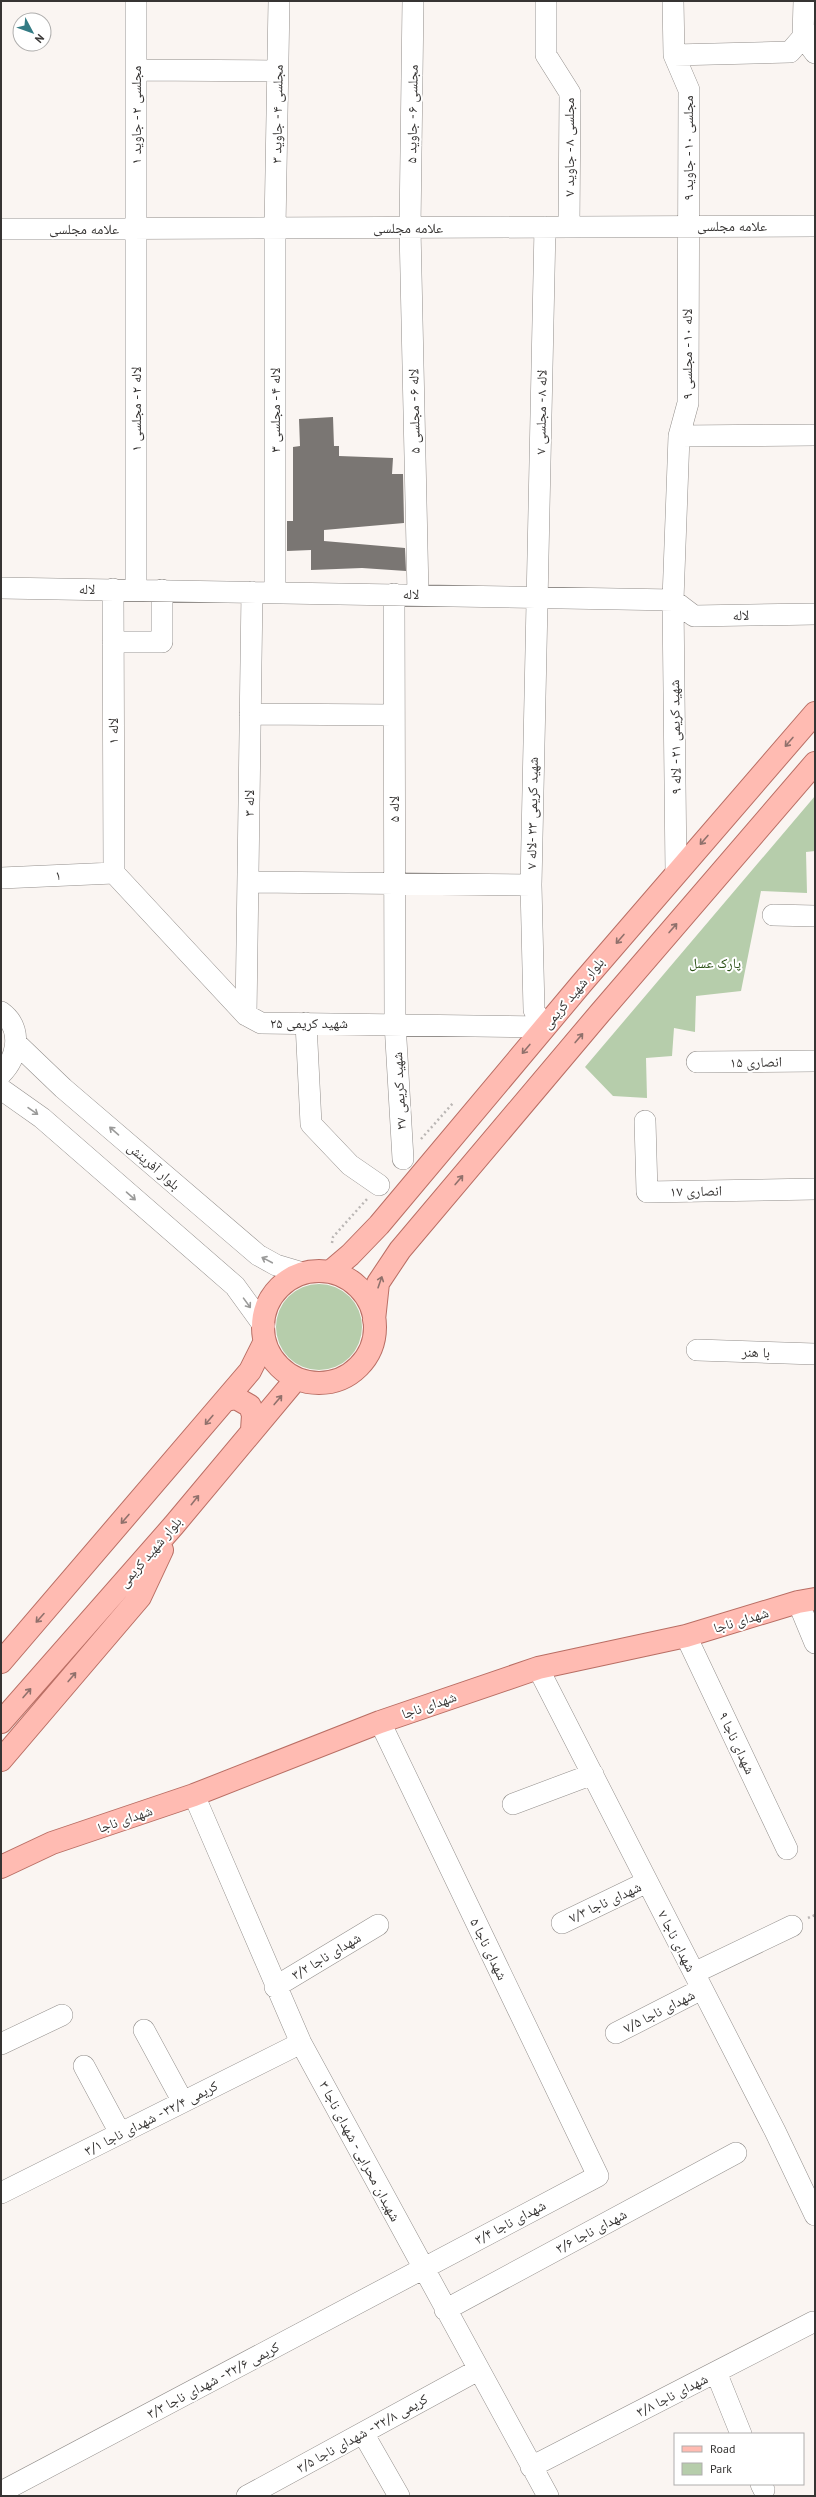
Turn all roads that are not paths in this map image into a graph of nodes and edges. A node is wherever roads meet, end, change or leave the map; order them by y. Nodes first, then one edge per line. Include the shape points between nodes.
1 (136, 1) edge
2 (279, 1) edge
3 (413, 1) edge
4 (546, 1) edge
5 (673, 1) edge
6 (804, 1) edge
7 (811, 42) edge
8 (674, 55) junction
9 (136, 70) junction
10 (278, 71) junction
11 (687, 226) junction
12 (815, 226) edge
13 (545, 227) junction
14 (569, 227) junction
15 (136, 228) junction
16 (275, 228) junction
17 (410, 228) junction
18 (1, 229) edge
19 (679, 436) junction
20 (815, 436) edge
21 (1, 588) edge
22 (113, 589) junction
23 (136, 590) junction
24 (162, 590) junction
25 (252, 592) junction
26 (275, 592) junction
27 (394, 594) junction
28 (418, 594) junction
29 (538, 597) junction
30 (673, 600) junction
31 (815, 614) edge
32 (113, 642) junction
33 (815, 712) edge
34 (250, 714) junction
35 (394, 716) junction
36 (815, 763) edge
37 (114, 873) junction
38 (676, 874) junction
39 (1, 878) edge
40 (248, 882) junction
41 (395, 884) junction
42 (531, 885) junction
43 (774, 915) dead end
44 (815, 916) edge
45 (2, 1012) edge
46 (246, 1015) junction
47 (306, 1023) junction
48 (395, 1023) junction
49 (544, 1028) junction
50 (16, 1043) junction
51 (815, 1061) edge
52 (697, 1062) dead end
53 (1, 1074) edge
54 (1, 1089) edge
55 (645, 1121) dead end
56 (403, 1159) road end
57 (379, 1185) road end
58 (815, 1189) edge
59 (379, 1225) junction
60 (400, 1250) junction
61 (330, 1272) junction
62 (303, 1273) junction
63 (374, 1320) junction
64 (264, 1335) junction
65 (697, 1350) dead end
66 (815, 1354) edge
67 (296, 1379) junction
68 (226, 1400) junction
69 (252, 1430) junction
70 (174, 1525) junction
71 (806, 1601) edge
72 (686, 1636) junction
73 (815, 1643) edge
74 (1, 1662) edge
75 (538, 1668) junction
76 (1, 1722) edge
77 (380, 1722) junction
78 (1, 1760) edge
79 (593, 1774) junction
80 (194, 1796) junction
81 (514, 1804) dead end
82 (52, 1843) junction
83 (787, 1849) dead end
84 (1, 1854) edge
85 (1, 1867) edge
86 (647, 1882) junction
87 (562, 1923) dead end
88 (378, 1925) dead end
89 (792, 1926) dead end
90 (698, 1981) junction
91 (275, 1987) junction
92 (62, 2015) dead end
93 (144, 2030) dead end
94 (616, 2033) dead end
95 (301, 2043) junction
96 (1, 2044) edge
97 (84, 2066) dead end
98 (183, 2102) junction
99 (120, 2134) junction
100 (736, 2153) dead end
101 (598, 2176) joint
102 (1, 2193) edge
103 (815, 2215) edge
104 (423, 2268) junction
105 (445, 2310) junction
106 (813, 2322) dead end
107 (478, 2370) junction
108 (716, 2372) junction
109 (363, 2433) junction
110 (741, 2433) edge
111 (530, 2467) junction
112 (2, 2492) edge
113 (251, 2495) edge
114 (399, 2496) edge
115 (548, 2496) edge

1 - 9 street, مجلسی ۲ - جاوید ۱
2 - 10 street, مجلسی ۴ - جاوید ۳
3 - 17 street, مجلسی ۶ - جاوید ۵
4 - 14 street, مجلسی ۸ - جاوید ۷ via 546,55 570,93
5 - 8 street, مجلسی ۱۰ - جاوید ۹
6 - 7 street
7 - 8 street via 790,52
8 - 11 street, مجلسی ۱۰ - جاوید ۹ via 689,90
9 - 10 street
9 - 15 street, مجلسی ۲ - جاوید ۱
10 - 16 street, مجلسی ۴ - جاوید ۳
11 - 12 street, علامه مجلسی
11 - 14 street, علامه مجلسی
11 - 19 street, لاله ۱۰ - مجلسی ۹ via 688,403
13 - 14 street, علامه مجلسی
13 - 17 street, علامه مجلسی
13 - 29 street, لاله ۸ - مجلسی ۷
15 - 16 street, علامه مجلسی
15 - 18 street, علامه مجلسی
15 - 23 street, لاله ۲ - مجلسی ۱
16 - 17 street, علامه مجلسی
16 - 26 street, لاله ۴ - مجلسی ۳
17 - 28 street, لاله ۶ - مجلسی ۵
19 - 20 street
19 - 30 street, لاله ۱۰ - مجلسی ۹
21 - 22 street, لاله
22 - 23 street, لاله
22 - 32 street, لاله ۱
23 - 24 street, لاله
24 - 25 street, لاله
24 - 32 street via 162,642
25 - 26 street, لاله
25 - 34 street, لاله ۳
26 - 27 street, لاله
27 - 28 street, لاله
27 - 35 street, لاله ۵
28 - 29 street, لاله
29 - 30 street, لاله
29 - 42 street, شهید کریمی ۲۳ -لاله ۷
30 - 31 street, لاله via 694,616
30 - 38 street, شهید کریمی ۲۱ - لاله ۹
32 - 37 street, لاله ۱
33 -> 38 main road, بلوار شهید کریمی
34 - 35 street
34 - 40 street, لاله ۳
35 - 41 street, لاله ۵
60 -> 36 main road
37 - 39 street, ۱
37 - 46 street, شهید کریمی ۲۵
38 -> 49 main road, بلوار شهید کریمی
40 - 41 street
40 - 46 street, لاله ۳
41 - 42 street
41 - 48 street, لاله ۵
42 - 49 street, شهید کریمی ۲۳ -لاله ۷ via 534,1010
43 - 44 street
45 - 50 street via 15,1032
46 - 47 street, شهید کریمی ۲۵ via 261,1023
47 - 48 street, شهید کریمی ۲۵
47 - 57 street via 311,1124 350,1165
48 - 49 street, شهید کریمی ۲۵
48 - 56 street, شهید کریمی ۲۷
49 -> 59 main road, بلوار شهید کریمی
50 - 53 street via 9,1066
62 -> 50 street, بلوار آفرینش via 276,1265 258,1255 64,1088
51 - 52 street, انصاری ۱۵
54 -> 64 street via 42,1118 235,1286
55 - 58 street, انصاری ۱۷ via 647,1192
59 - 60 main road via 368,1242 371,1248 378,1256 386,1258
59 - 61 main road, بلوار شهید کریمی
63 -> 60 main road via 378,1283
61 - 62 main road
61 - 63 main road via 346,1278 360,1289 370,1303
62 - 64 main road via 289,1279 273,1294 264,1315
63 - 67 main road via 374,1337 368,1353 358,1366 345,1376 329,1382 312,1383
64 - 67 main road via 272,1358 282,1370
64 - 68 main road via 250,1371
65 - 66 street, با هنر
69 -> 67 main road, بلوار شهید کریمی
68 - 69 main road via 236,1398 250,1406 253,1415
68 -> 74 main road
70 -> 69 main road, بلوار شهید کریمی
76 -> 70 main road, بلوار شهید کریمی
78 -> 70 main road via 140,1597
71 - 72 main road, شهدای ناجا
71 - 73 street
72 - 75 main road, شهدای ناجا
72 - 83 street, شهدای ناجا ۹
75 - 77 main road, شهدای ناجا
75 - 79 street, شهدای ناجا ۷
77 - 80 main road, شهدای ناجا
77 - 101 street, شهدای ناجا ۵
79 - 81 street
79 - 86 street, شهدای ناجا ۷
80 - 82 main road, شهدای ناجا
80 - 91 street, شهیدان محرابی - شهدای ناجا ۳
82 - 84 main road, شهدای ناجا via 18,1848
82 - 85 main road, شهدای ناجا
86 - 87 street, شهدای ناجا ۷/۳
86 - 90 street, شهدای ناجا ۷
88 - 91 street, شهدای ناجا ۳/۲
89 - 90 street, شهدای ناجا ۷/۵
90 - 94 street, شهدای ناجا ۷/۵
90 - 103 street, شهدای ناجا ۷
91 - 95 street, شهیدان محرابی - شهدای ناجا ۳
92 - 96 street
93 - 98 street
95 - 98 street, کریمی ۳۲/۴ - شهدای ناجا ۳/۱
95 - 104 street, شهیدان محرابی - شهدای ناجا ۳
97 - 99 street
98 - 99 street, کریمی ۳۲/۴ - شهدای ناجا ۳/۱
99 - 102 street, کریمی ۳۲/۴ - شهدای ناجا ۳/۱
100 - 105 street, شهدای ناجا ۳/۶
101 - 104 street, شهدای ناجا ۳/۴
104 - 105 street, شهیدان محرابی - شهدای ناجا ۳
104 - 112 street, کریمی ۳۲/۶ - شهدای ناجا ۳/۳
105 - 107 street, شهیدان محرابی - شهدای ناجا ۳
106 - 108 street, شهدای ناجا ۳/۸
107 - 109 street, کریمی ۳۲/۸ - شهدای ناجا ۳/۵
107 - 111 street, شهیدان محرابی - شهدای ناجا ۳
108 - 110 street
108 - 111 street, شهدای ناجا ۳/۸
109 - 113 street, کریمی ۳۲/۸ - شهدای ناجا ۳/۵
109 - 114 street
111 - 115 street, شهیدان محرابی - شهدای ناجا ۳

